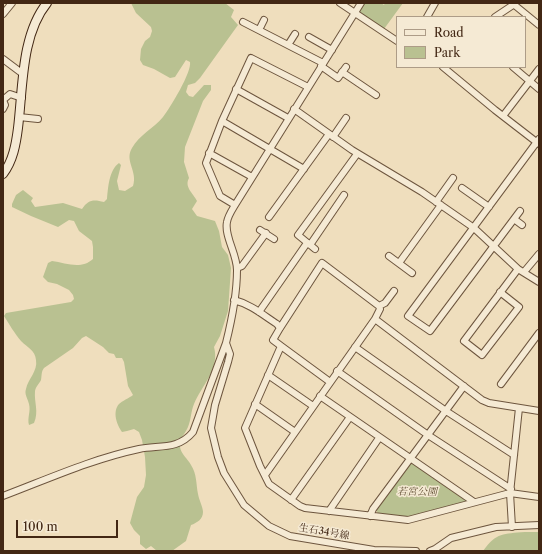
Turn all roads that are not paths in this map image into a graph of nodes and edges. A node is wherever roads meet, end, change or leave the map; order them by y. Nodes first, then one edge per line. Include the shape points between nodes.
1 (12, 3) edge
2 (47, 3) edge
3 (340, 3) edge
4 (361, 3) edge
5 (435, 3) edge
6 (513, 4) edge
7 (354, 13) junction
8 (3, 14) edge
9 (522, 15) edge
10 (428, 16) edge
11 (496, 16) edge
12 (526, 17) edge
13 (264, 20) dead end
14 (242, 22) dead end
15 (539, 25) edge
16 (259, 30) junction
17 (295, 34) dead end
18 (309, 37) dead end
19 (396, 40) edge
20 (288, 45) junction
21 (332, 50) junction
22 (3, 59) edge
23 (322, 65) junction
24 (448, 68) edge
25 (514, 68) edge
26 (539, 69) edge
27 (23, 74) junction
28 (530, 82) junction
29 (376, 86) dead end
30 (308, 87) junction
31 (236, 89) junction
32 (539, 89) edge
33 (22, 98) junction
34 (3, 100) edge
35 (3, 109) edge
36 (294, 109) junction
37 (503, 116) junction
38 (19, 117) junction
39 (288, 118) junction
40 (346, 118) dead end
41 (38, 119) dead end
42 (222, 121) junction
43 (331, 135) junction
44 (538, 142) edge
45 (270, 148) junction
46 (210, 153) junction
47 (357, 154) junction
48 (304, 169) junction
49 (3, 174) edge
50 (252, 177) junction
51 (453, 178) dead end
52 (462, 188) dead end
53 (344, 195) dead end
54 (439, 204) junction
55 (235, 205) junction
56 (489, 207) junction
57 (520, 211) dead end
58 (269, 217) dead end
59 (514, 219) junction
60 (522, 225) dead end
61 (474, 228) junction
62 (260, 230) dead end
63 (266, 234) junction
64 (274, 239) dead end
65 (311, 246) junction
66 (493, 247) junction
67 (539, 254) edge
68 (389, 256) dead end
69 (399, 263) junction
70 (237, 268) junction
71 (521, 271) junction
72 (412, 272) dead end
73 (539, 282) edge
74 (394, 291) dead end
75 (500, 292) junction
76 (234, 300) junction
77 (379, 306) junction
78 (259, 312) junction
79 (375, 319) junction
80 (280, 328) junction
81 (539, 333) edge
82 (226, 343) junction
83 (281, 346) junction
84 (355, 347) junction
85 (337, 371) junction
86 (268, 375) junction
87 (330, 382) junction
88 (501, 384) dead end
89 (464, 386) junction
90 (320, 396) junction
91 (255, 404) junction
92 (312, 406) junction
93 (519, 408) junction
94 (446, 411) junction
95 (539, 412) edge
96 (350, 417) junction
97 (295, 432) junction
98 (428, 435) junction
99 (380, 438) junction
100 (514, 455) junction
101 (410, 459) junction
102 (264, 476) junction
103 (510, 491) junction
104 (3, 496) edge
105 (539, 497) edge
106 (291, 500) junction
107 (474, 502) junction
108 (329, 511) junction
109 (370, 516) junction
110 (539, 525) edge
111 (512, 527) junction
112 (416, 551) edge
113 (430, 551) edge

1 - 8 street
2 - 27 main road via 34,28
3 - 7 street
4 - 7 street
5 - 10 street
6 - 9 street
6 - 11 street
7 - 19 street
7 - 21 street
12 - 15 street
13 - 16 street
14 - 16 street
16 - 20 street
17 - 20 street
18 - 21 street
20 - 23 street
21 - 23 street
22 - 27 street
23 - 29 street via 338,78 344,69 374,93
23 - 30 street
24 - 37 street
25 - 28 street
26 - 28 street
27 - 33 main road
28 - 32 street
28 - 37 street
30 - 31 street via 251,58
30 - 36 street
31 - 39 street
31 - 42 street
33 - 34 street via 10,94
33 - 38 main road
34 - 35 street
36 - 39 street
36 - 43 street
37 - 44 street
38 - 41 street
38 - 49 main road via 14,153
39 - 45 street
40 - 43 street
42 - 45 street
42 - 46 street
43 - 47 street
43 - 48 street
44 - 56 street
45 - 48 street
45 - 50 street
46 - 50 street
46 - 55 street via 206,162 220,196
47 - 54 street
47 - 65 street via 298,235
48 - 58 street
50 - 55 street
51 - 54 street
52 - 56 street
53 - 65 street
54 - 61 street
54 - 69 street
55 - 70 street via 226,229
56 - 61 street
57 - 59 street
59 - 60 street
59 - 66 street
61 - 66 street
61 - 66 street via 408,316 430,331
62 - 63 street
63 - 64 street
63 - 70 street via 242,266
65 - 78 street
66 - 71 street
67 - 71 street
68 - 69 street
69 - 72 street
70 - 76 street
71 - 73 street
71 - 75 street
74 - 77 street via 385,303
75 - 75 street via 464,341 482,355 519,307
76 - 78 street
76 - 82 street
77 - 79 street
77 - 80 street via 322,263
78 - 80 street
79 - 84 street
79 - 89 street
80 - 83 street via 273,340
81 - 88 street
82 - 104 street via 195,428 187,439 175,445 123,452
82 - 112 street, 生石34号線 via 230,354 211,428 224,473 244,505 269,526 290,536 374,550
83 - 86 street
83 - 87 street
84 - 85 street
84 - 94 street
85 - 87 street
85 - 98 street
86 - 91 street
86 - 92 street
87 - 90 street
89 - 93 street via 482,400
89 - 94 street
90 - 92 street
90 - 96 street
91 - 97 street
91 - 102 street via 245,428
92 - 97 street
93 - 95 street
93 - 100 street
94 - 98 street
94 - 100 street
96 - 99 street
96 - 106 street
97 - 102 street
98 - 101 street
98 - 103 street
99 - 101 street
99 - 108 street
100 - 103 street
101 - 107 street
101 - 109 street
102 - 106 street via 268,484
103 - 105 street
103 - 107 street
103 - 111 street
106 - 108 street via 305,508
107 - 109 street via 408,520
108 - 109 street
110 - 111 street
111 - 113 street via 496,527 451,538

